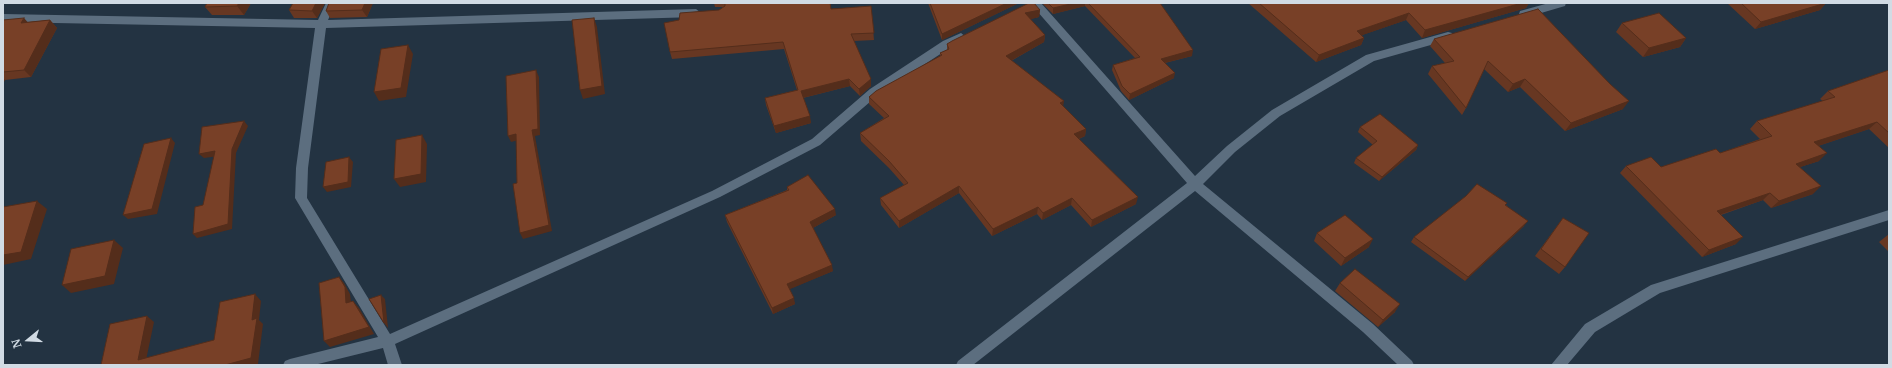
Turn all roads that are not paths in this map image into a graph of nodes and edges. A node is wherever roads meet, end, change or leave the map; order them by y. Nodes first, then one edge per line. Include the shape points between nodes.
1 (331, 3) edge
2 (1561, 3) edge
3 (1030, 4) edge
4 (706, 13) edge
5 (1515, 16) edge
6 (3, 18) edge
7 (321, 24) junction
8 (975, 30) edge
9 (1462, 32) edge
10 (1195, 184) junction
11 (1889, 215) edge
12 (387, 341) junction
13 (290, 365) edge
14 (395, 365) edge
15 (963, 365) edge
16 (1407, 365) edge
17 (1558, 365) edge

1 - 7 street
2 - 5 street
3 - 10 street
4 - 7 street
6 - 7 street
7 - 12 street via 302,168 301,198
8 - 12 street via 947,44 874,92 816,142 716,194
9 - 10 street via 1370,58 1276,112 1231,149
10 - 15 street
10 - 16 street via 1368,328
11 - 17 street via 1656,288 1590,328
12 - 13 street
12 - 14 street

